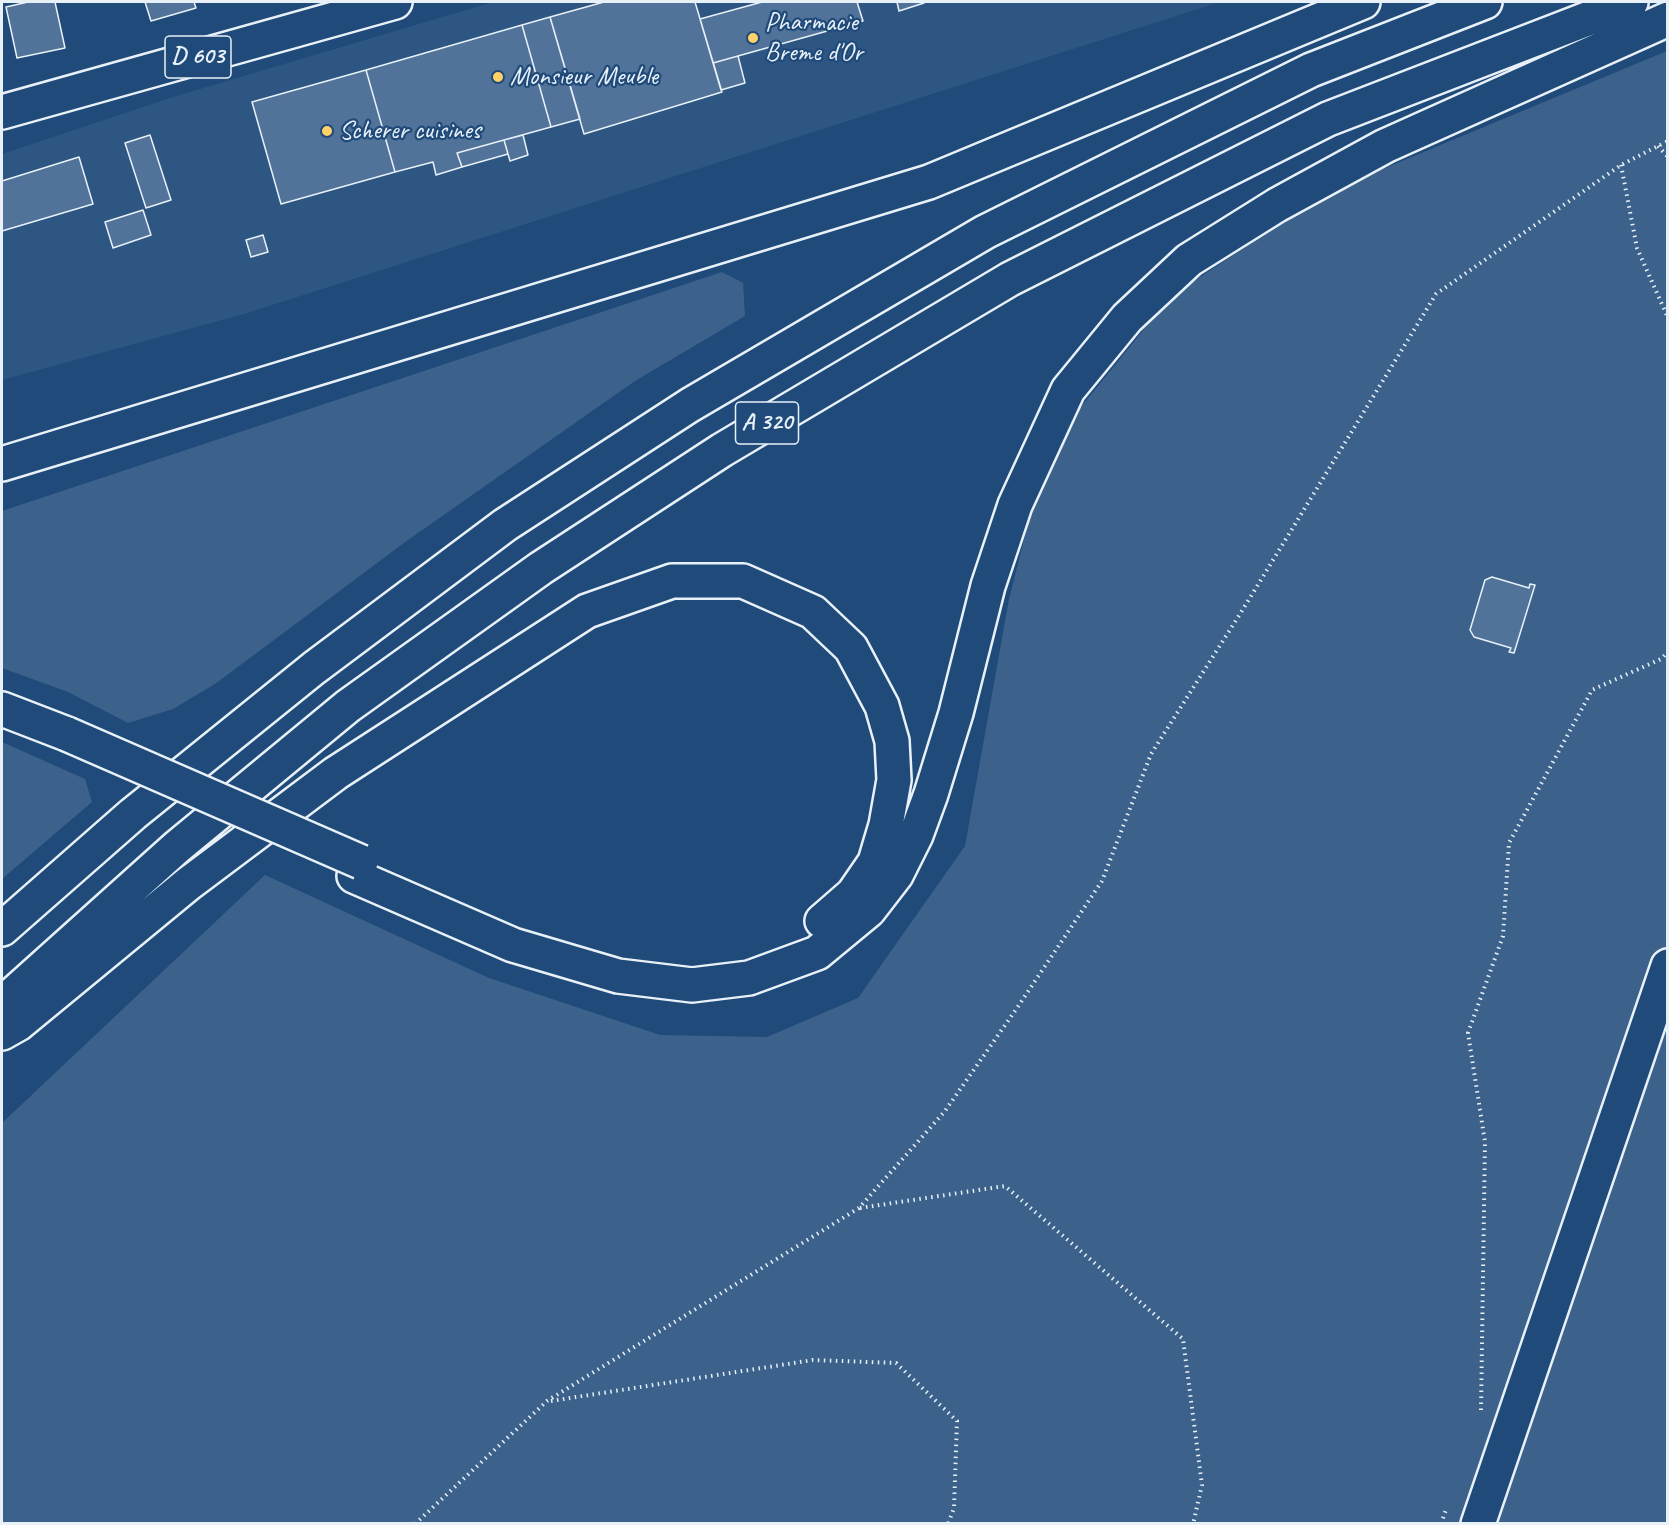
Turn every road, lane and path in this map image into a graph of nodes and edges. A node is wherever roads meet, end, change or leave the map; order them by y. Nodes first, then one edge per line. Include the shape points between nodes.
1 (395, 2) edge
2 (1363, 2) edge
3 (1485, 2) edge
4 (1631, 2) edge
5 (1668, 19) edge
6 (2, 112) edge
7 (1668, 141) edge
8 (1658, 146) junction
9 (1668, 157) edge
10 (1621, 165) junction
11 (1668, 318) edge
12 (2, 464) edge
13 (1668, 652) edge
14 (2, 709) edge
15 (2, 726) edge
16 (64, 742) junction
17 (358, 869) junction
18 (2, 929) edge
19 (1668, 966) edge
20 (2, 1004) edge
21 (2, 1033) edge
22 (859, 1208) junction
23 (547, 1401) junction
24 (1481, 1413) dead end
25 (1449, 1501) dead end
26 (415, 1524) edge
27 (948, 1524) edge
28 (1193, 1524) edge
29 (1441, 1524) edge
30 (1478, 1524) edge

1 - 6 main road, D 603
2 - 12 main road via 929,182
3 - 18 main road, A 320 via 1311,70 985,232 690,405 505,525 324,660 134,814
4 - 20 main road, A 320 via 1328,119 1010,279 722,450 541,568 348,706 177,847
5 - 17 main road via 1385,146 1277,205 1189,260 1127,318 1068,390 1015,505 988,586 931,794 911,845 896,875 869,910 817,953 749,978 692,985 618,976 513,945
7 - 8 path
8 - 9 path
8 - 10 path
10 - 11 path via 1637,248
10 - 22 path via 1436,294 1151,754 1102,881 945,1111
13 - 24 path via 1661,659 1592,690 1509,843 1503,936 1468,1033 1485,1142
14 - 16 main road
15 - 16 main road
16 - 17 main road
17 - 21 main road via 620,958 692,967 744,960 806,936 853,894 875,862 894,780 892,741 882,706 851,648 813,612 743,581 672,581 587,610 336,772
19 - 30 main road
22 - 23 path
22 - 28 path via 1005,1185 1183,1340 1202,1485
23 - 26 path
23 - 27 path via 813,1360 896,1363 957,1421 954,1508
25 - 29 path

